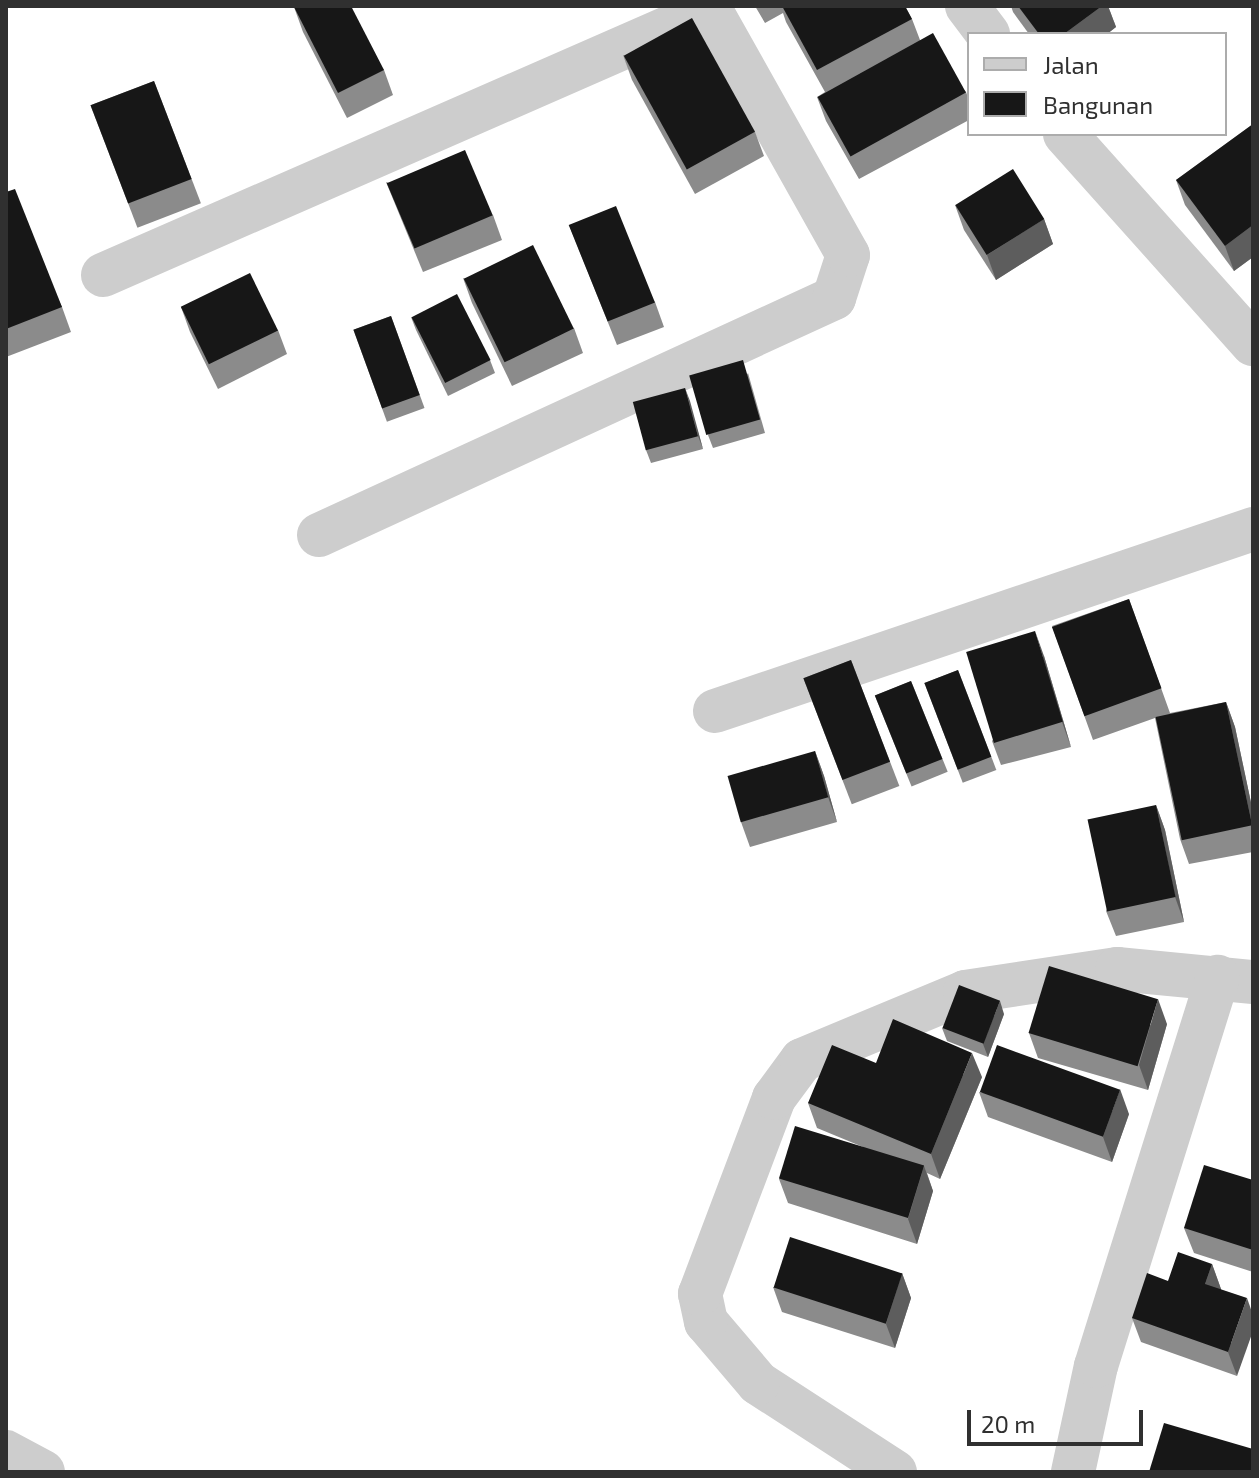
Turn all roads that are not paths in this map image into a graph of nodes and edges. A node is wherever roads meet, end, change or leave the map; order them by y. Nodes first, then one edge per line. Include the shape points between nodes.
1 (967, 6) edge
2 (708, 8) edge
3 (986, 32) edge
4 (1067, 136) edge
5 (103, 275) dead end
6 (1253, 344) edge
7 (1253, 529) edge
8 (319, 535) dead end
9 (715, 711) dead end
10 (1236, 979) edge
11 (6, 1452) edge
12 (43, 1472) edge
13 (895, 1472) edge
14 (1073, 1472) edge

1 - 3 street
2 - 5 street
2 - 8 street via 848,255 834,298
4 - 6 street
7 - 9 street
10 - 13 street via 1117,969 965,992 802,1060 774,1098 700,1294 706,1322 758,1383
10 - 14 street via 1096,1366
11 - 12 street

